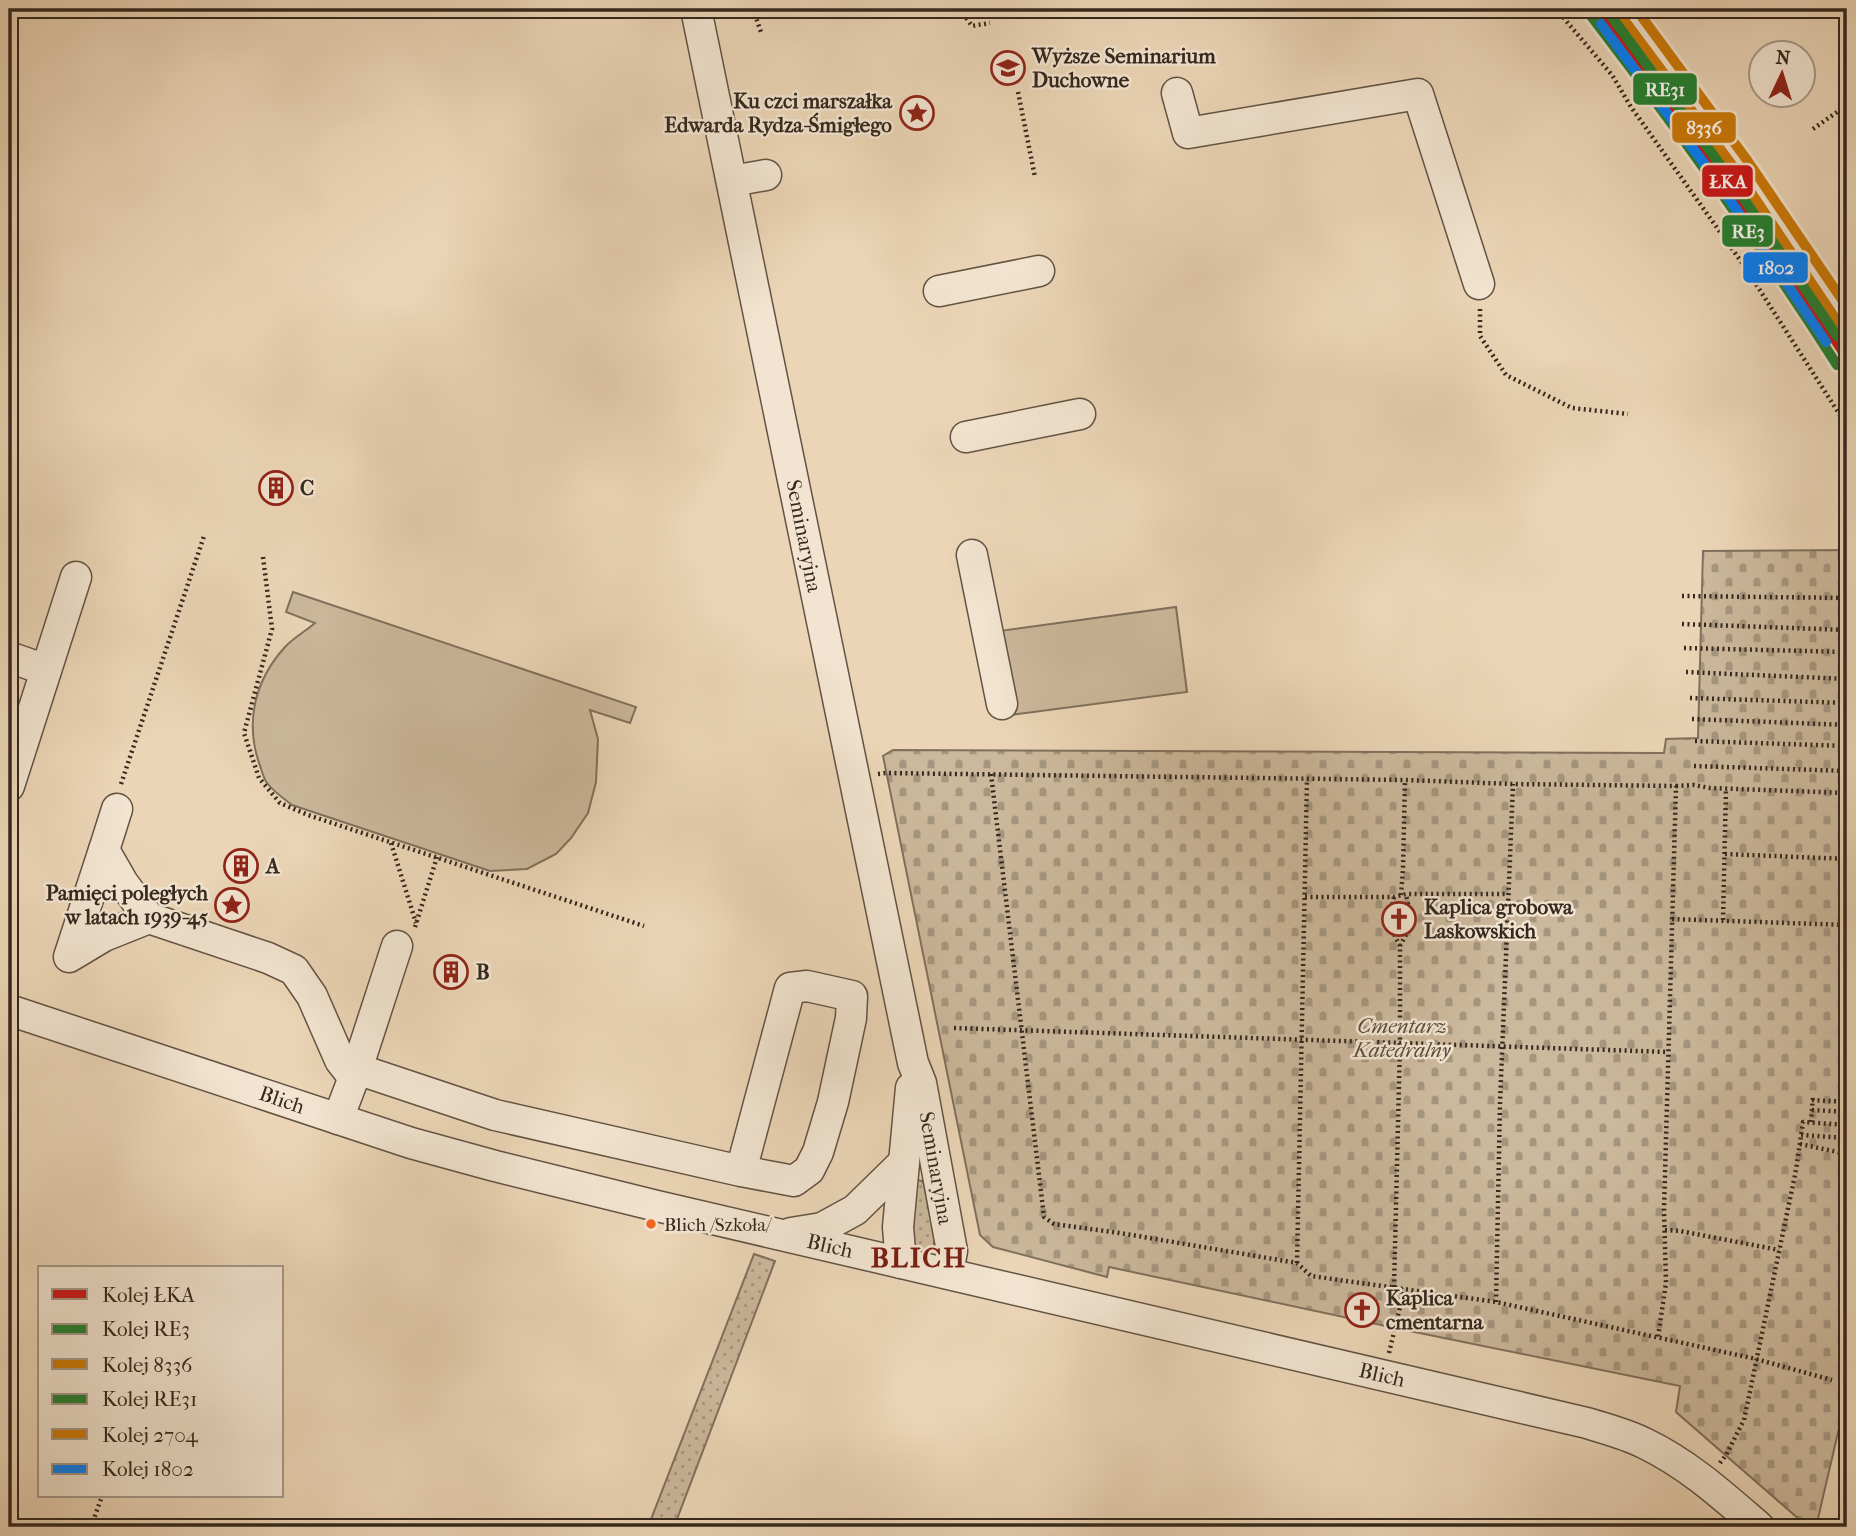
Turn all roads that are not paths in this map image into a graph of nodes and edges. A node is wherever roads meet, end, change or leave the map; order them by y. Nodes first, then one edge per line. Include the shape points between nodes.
1 (696, 9) edge
2 (1178, 93) dead end
3 (766, 175) dead end
4 (732, 181) junction
5 (1039, 271) dead end
6 (1479, 284) road end
7 (939, 291) dead end
8 (1080, 414) dead end
9 (966, 437) dead end
10 (972, 555) dead end
11 (76, 577) dead end
12 (9, 657) edge
13 (46, 670) junction
14 (1002, 704) dead end
15 (9, 786) edge
16 (117, 809) road end
17 (104, 850) junction
18 (149, 918) junction
19 (397, 946) road end
20 (9, 1010) edge
21 (914, 1063) junction
22 (356, 1074) junction
23 (338, 1119) junction
24 (903, 1163) junction
25 (741, 1171) junction
26 (780, 1234) junction
27 (901, 1263) junction
28 (948, 1273) junction
29 (1759, 1527) edge

1 - 4 street, Seminaryjna
2 - 6 street via 1188,133 1418,94
3 - 4 street
4 - 21 street, Seminaryjna
5 - 7 street
8 - 9 street
10 - 14 street
11 - 13 street
12 - 13 street
13 - 15 street
16 - 17 street
17 - 18 street
17 - 18 street via 68,957
18 - 22 street via 294,970 312,996 340,1060
19 - 22 street
20 - 23 street, Blich
21 - 24 street, Seminaryjna
21 - 28 street, Seminaryjna via 952,1251
22 - 23 street
22 - 25 street via 495,1115
23 - 26 street, Blich via 505,1169
24 - 26 street, Seminaryjna via 855,1210 822,1228
24 - 27 street, Seminaryjna via 898,1227
25 - 25 street via 790,988 807,986 852,996 833,1102 809,1170 794,1181
26 - 27 street, Blich
27 - 28 street, Blich
28 - 29 street, Blich via 1587,1423 1642,1442 1681,1464

